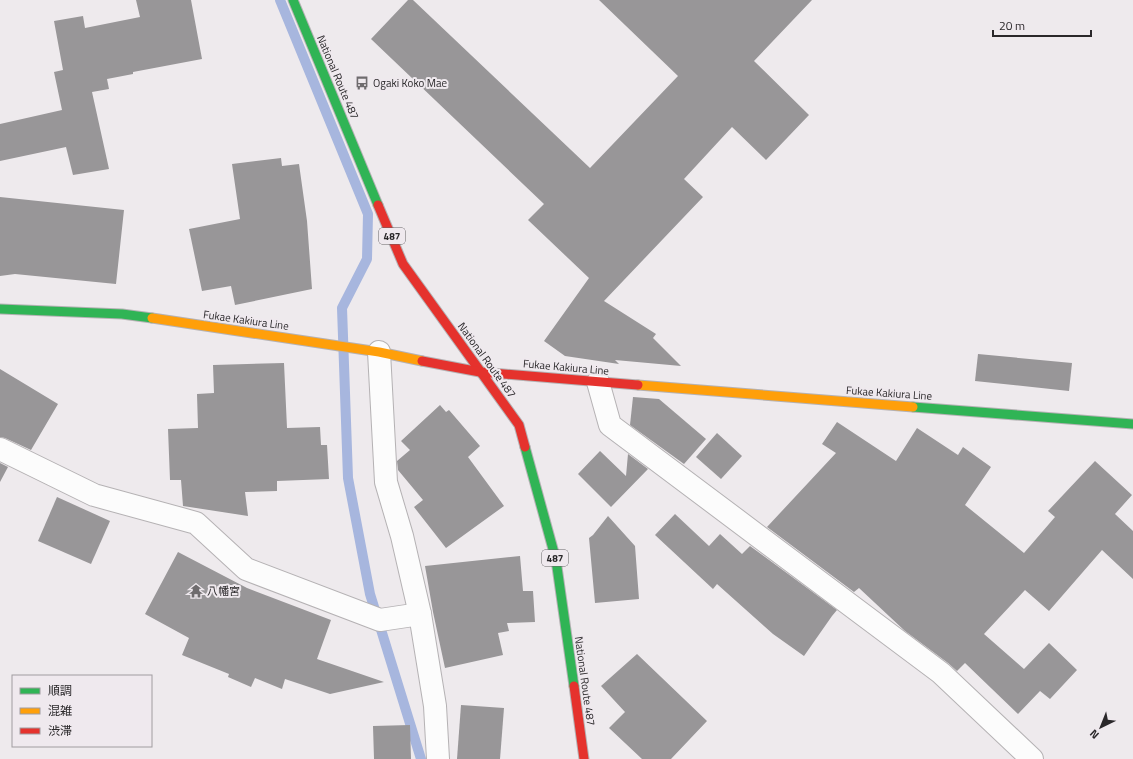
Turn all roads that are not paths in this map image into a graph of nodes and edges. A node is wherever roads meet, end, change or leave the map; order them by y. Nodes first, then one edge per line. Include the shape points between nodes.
1 (293, 0) edge
2 (0, 309) edge
3 (371, 350) junction
4 (480, 372) junction
5 (598, 382) junction
6 (1133, 424) edge
7 (0, 449) edge
8 (420, 614) junction
9 (438, 759) edge
10 (584, 759) edge
11 (1032, 759) edge

1 - 4 main road, National Route 487 / 487 via 403,264
2 - 3 main road, Fukae Kakiura Line via 122,314
3 - 4 main road, Fukae Kakiura Line
3 - 8 street via 386,482 402,536
4 - 5 main road, Fukae Kakiura Line
4 - 10 main road, National Route 487 / 487 via 519,425 556,560
5 - 6 main road, Fukae Kakiura Line
5 - 11 street via 610,425 941,673
7 - 8 street via 94,495 196,523 246,570 380,620
8 - 9 street via 435,706

